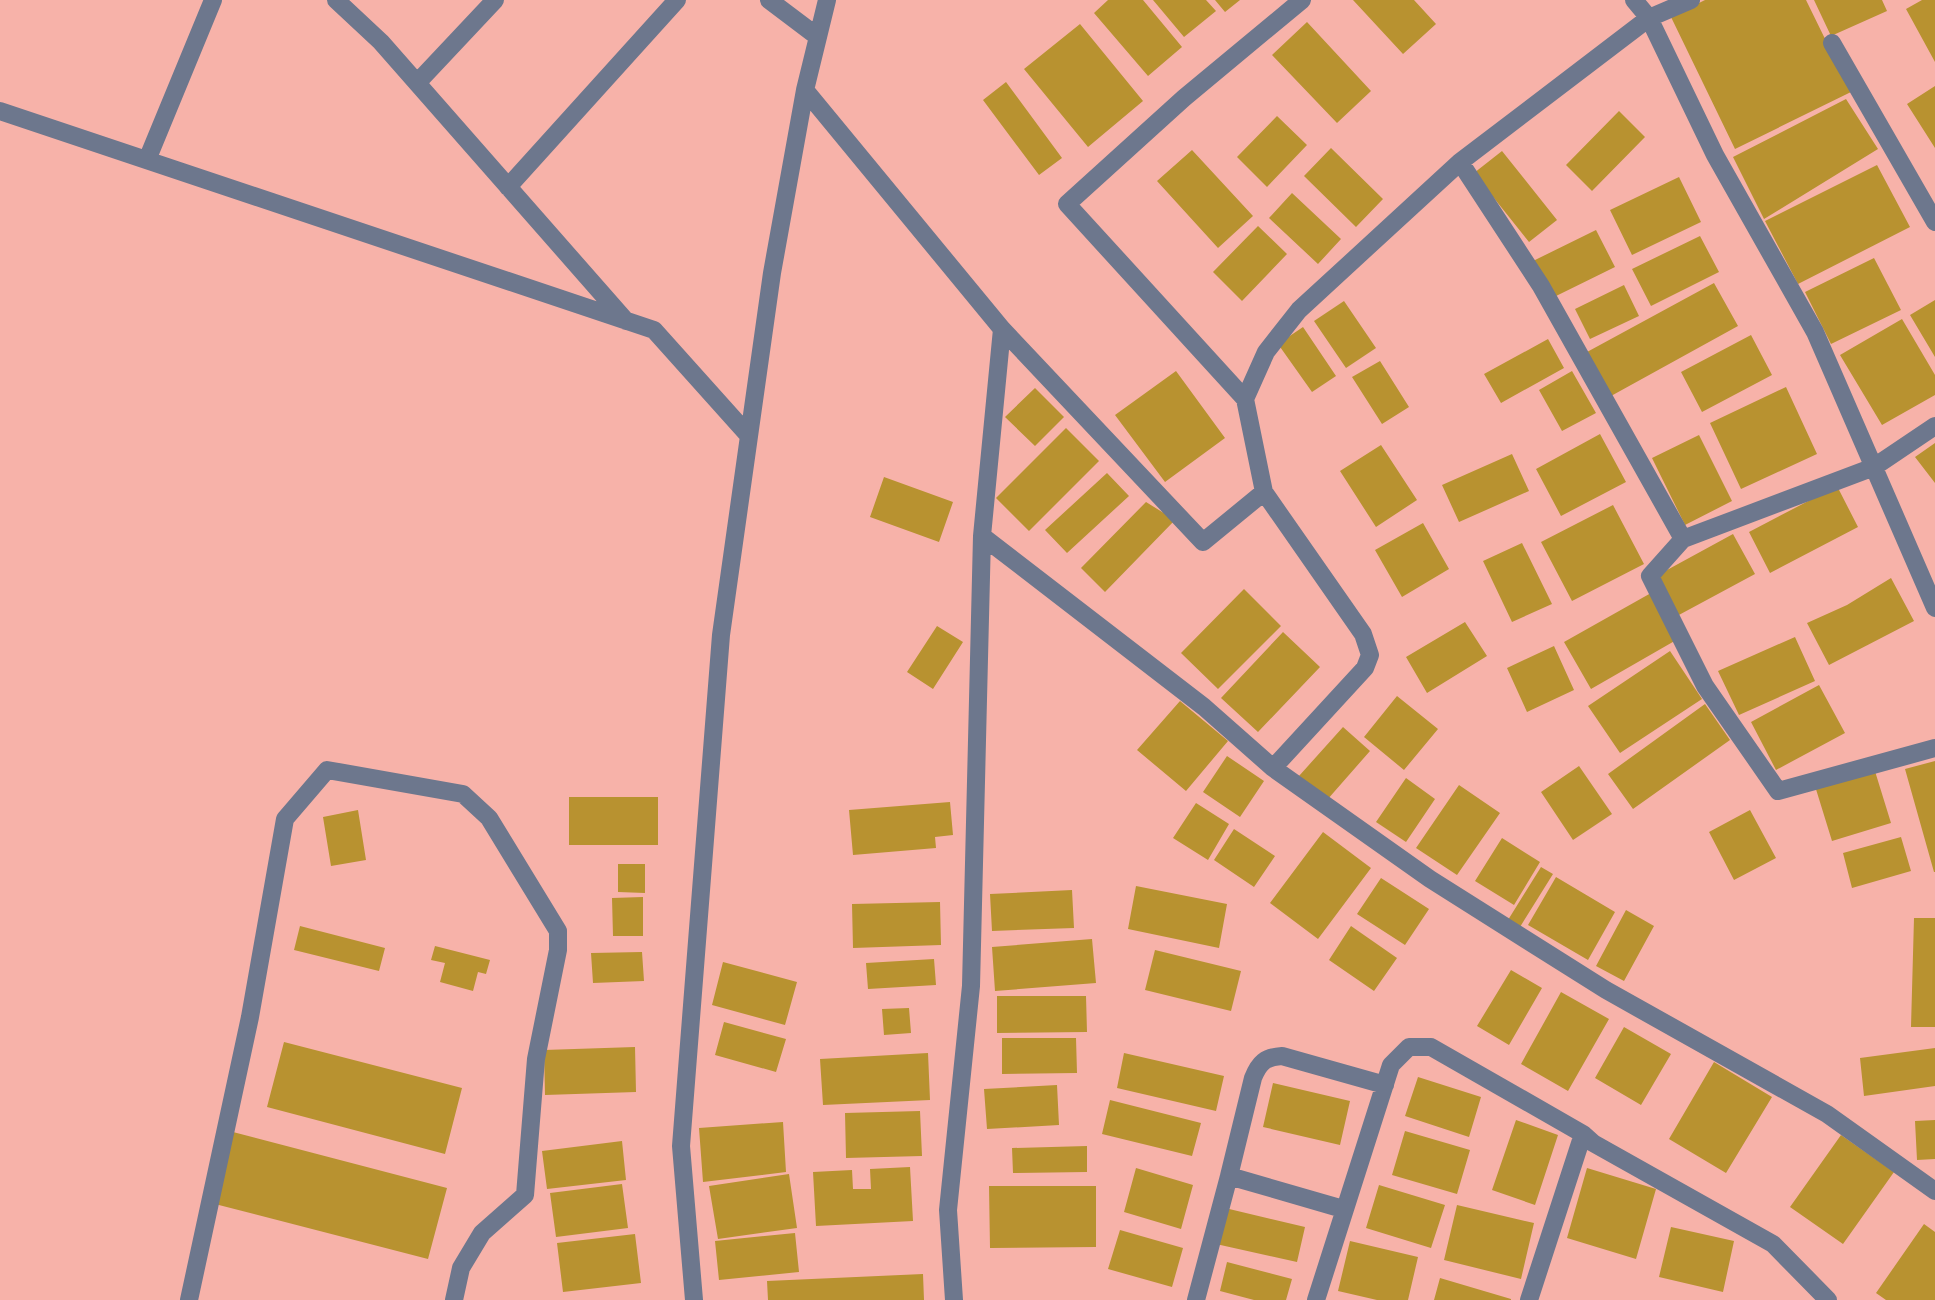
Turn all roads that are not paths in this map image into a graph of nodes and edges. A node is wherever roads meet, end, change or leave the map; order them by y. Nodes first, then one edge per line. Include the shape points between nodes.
1 (213, 0) edge
2 (336, 0) edge
3 (495, 0) edge
4 (677, 0) edge
5 (769, 0) edge
6 (827, 0) edge
7 (1302, 0) edge
8 (1634, 0) edge
9 (1691, 0) edge
10 (1649, 18) junction
11 (818, 37) junction
12 (1832, 43) dead end
13 (417, 83) junction
14 (805, 90) junction
15 (0, 111) edge
16 (147, 160) junction
17 (1460, 162) junction
18 (508, 187) junction
19 (1935, 222) edge
20 (626, 321) junction
21 (1002, 329) junction
22 (1245, 400) junction
23 (1935, 426) edge
24 (749, 436) junction
25 (1874, 467) junction
26 (1264, 492) junction
27 (982, 536) junction
28 (1683, 539) junction
29 (1935, 608) edge
30 (1935, 748) edge
31 (1273, 768) junction
32 (1385, 1085) junction
33 (1583, 1134) junction
34 (1229, 1176) junction
35 (1935, 1191) edge
36 (1343, 1209) junction
37 (189, 1300) edge
38 (454, 1300) edge
39 (694, 1300) edge
40 (954, 1300) edge
41 (1196, 1300) edge
42 (1316, 1300) edge
43 (1530, 1300) edge
44 (1828, 1300) edge

1 - 16 street
2 - 13 street
3 - 13 street
4 - 18 street
5 - 11 street
6 - 11 street
7 - 22 street via 1067,204
8 - 10 street
9 - 10 street
10 - 17 street
10 - 25 street via 1715,155 1815,332
11 - 14 street
12 - 19 street
13 - 18 street
14 - 21 street
14 - 24 street
15 - 16 street
16 - 20 street
17 - 22 street via 1299,310 1266,352
17 - 28 street via 1541,286
18 - 20 street
20 - 24 street via 654,330
21 - 26 street via 1203,542
21 - 27 street
22 - 26 street
23 - 25 street
24 - 39 street via 721,635 681,1146
25 - 28 street
25 - 29 street
26 - 31 street via 1363,634 1370,655 1366,668
27 - 31 street via 1204,706
27 - 40 street via 971,986 948,1210
28 - 30 street via 1650,576 1705,686 1779,791
31 - 35 street via 1430,879 1606,990 1827,1114
32 - 33 street via 1391,1065 1409,1047 1431,1047
32 - 34 street via 1282,1056 1269,1057 1258,1065 1253,1078
32 - 36 street
33 - 43 street
33 - 44 street via 1773,1244
34 - 36 street
34 - 41 street
36 - 42 street
37 - 38 street via 250,1017 285,819 327,770 463,794 489,818 558,931 554,977 536,1059 525,1195 482,1233 461,1268

